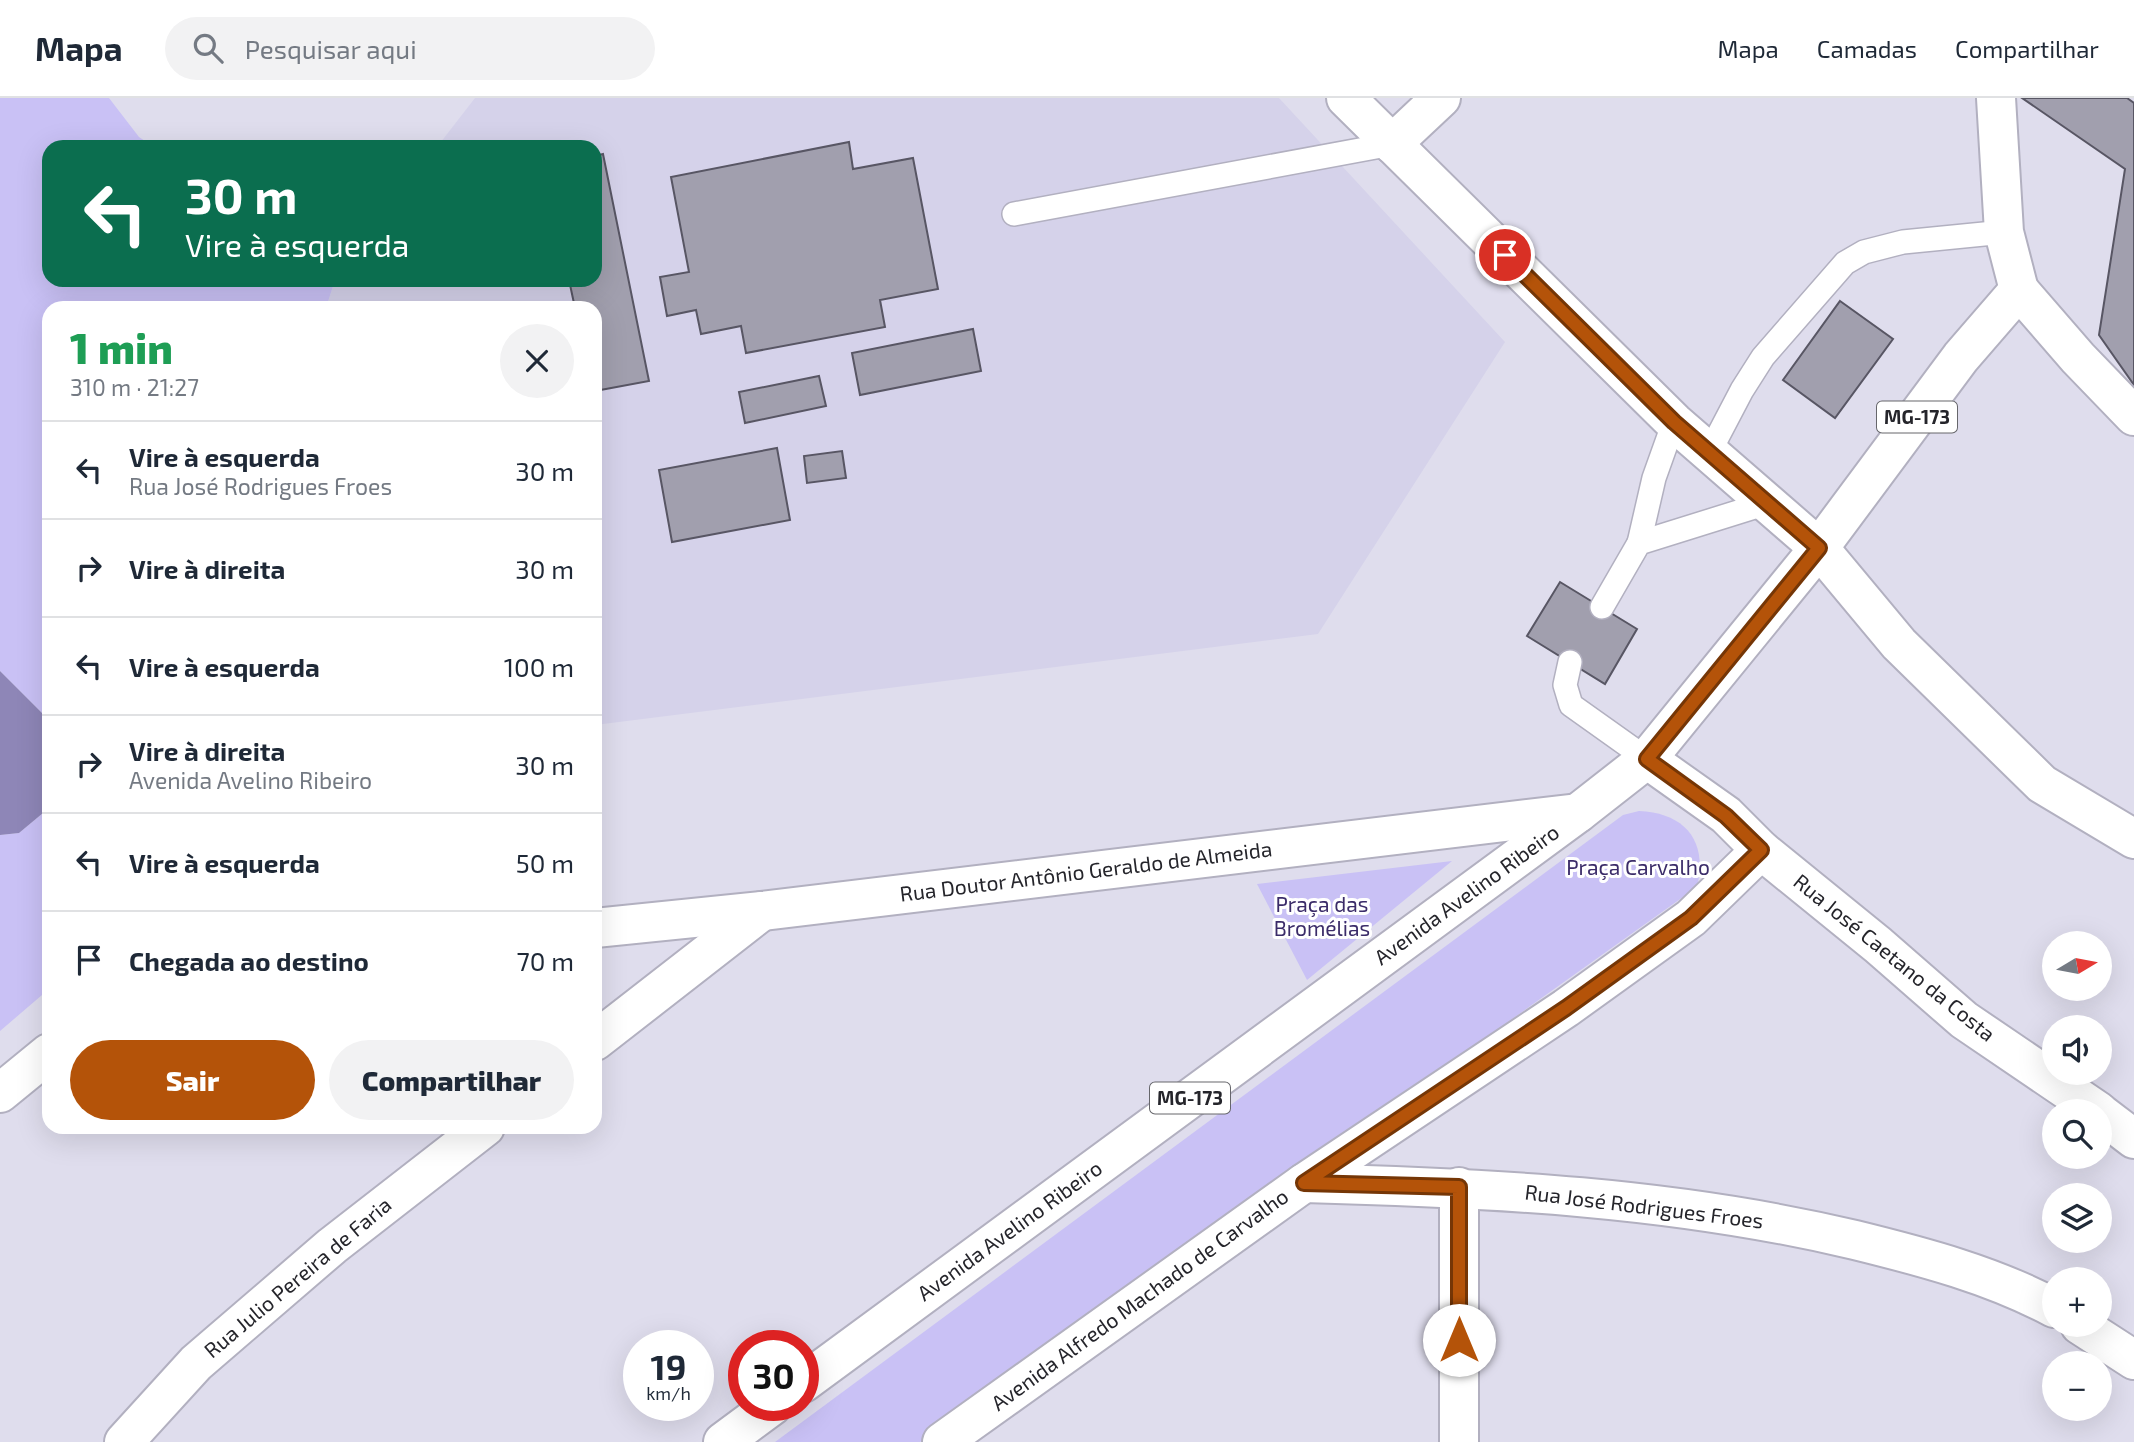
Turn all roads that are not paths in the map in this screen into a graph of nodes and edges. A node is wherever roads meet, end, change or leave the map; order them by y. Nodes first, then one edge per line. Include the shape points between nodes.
1 (1346, 98) edge
2 (1441, 98) edge
3 (1996, 98) edge
4 (1392, 144) junction
5 (1014, 214) dead end
6 (2004, 232) junction
7 (2019, 290) junction
8 (2134, 416) edge
9 (1674, 422) junction
10 (1709, 453) junction
11 (1767, 503) junction
12 (1639, 543) junction
13 (1819, 548) junction
14 (1602, 607) dead end
15 (1570, 663) dead end
16 (1647, 759) junction
17 (1578, 813) junction
18 (2134, 839) edge
19 (1761, 850) junction
20 (762, 911) junction
21 (602, 927) edge
22 (602, 1036) edge
23 (42, 1059) edge
24 (0, 1093) edge
25 (2080, 1099) edge
26 (2112, 1122) edge
27 (476, 1134) edge
28 (2134, 1139) edge
29 (1304, 1183) junction
30 (1459, 1187) junction
31 (2042, 1303) edge
32 (2099, 1337) edge
33 (2134, 1360) edge
34 (819, 1371) edge
35 (751, 1421) edge
36 (124, 1442) edge
37 (723, 1442) edge
38 (942, 1442) edge
39 (1459, 1442) edge

1 - 4 main road
2 - 4 main road
3 - 6 main road
4 - 5 lane
4 - 9 main road
6 - 7 main road
6 - 10 lane via 1903,242 1864,252 1845,263 1763,357
7 - 8 main road
7 - 13 main road, Avenida Avelino Ribeiro / MG-173 via 1961,357
9 - 10 main road
9 - 12 lane via 1654,478
10 - 11 main road
11 - 12 lane
11 - 13 main road
12 - 14 lane
13 - 16 main road, Avenida Avelino Ribeiro / MG-173
13 - 18 main road via 1899,644 2042,784
15 - 16 lane via 1565,685 1571,705
16 - 17 main road, Avenida Avelino Ribeiro / MG-173
16 - 19 main road via 1726,816
17 - 20 main road, Rua Doutor Antônio Geraldo de Almeida
17 - 34 main road, Avenida Avelino Ribeiro / MG-173
19 - 25 main road, Rua José Caetano da Costa via 1964,1020
19 - 29 main road, Avenida Alfredo Machado de Carvalho via 1691,918 1566,1008
20 - 21 main road, Rua Doutor Antônio Geraldo de Almeida
20 - 22 main road
23 - 24 main road
26 - 28 main road, Rua José Caetano da Costa
27 - 36 main road, Rua Julio Pereira de Faria via 332,1246 207,1354
29 - 30 main road, Rua José Rodrigues Froes
29 - 38 main road, Avenida Alfredo Machado de Carvalho
30 - 31 main road, Rua José Rodrigues Froes via 1633,1201 1781,1223 1946,1262
30 - 39 main road
32 - 33 main road
35 - 37 main road

